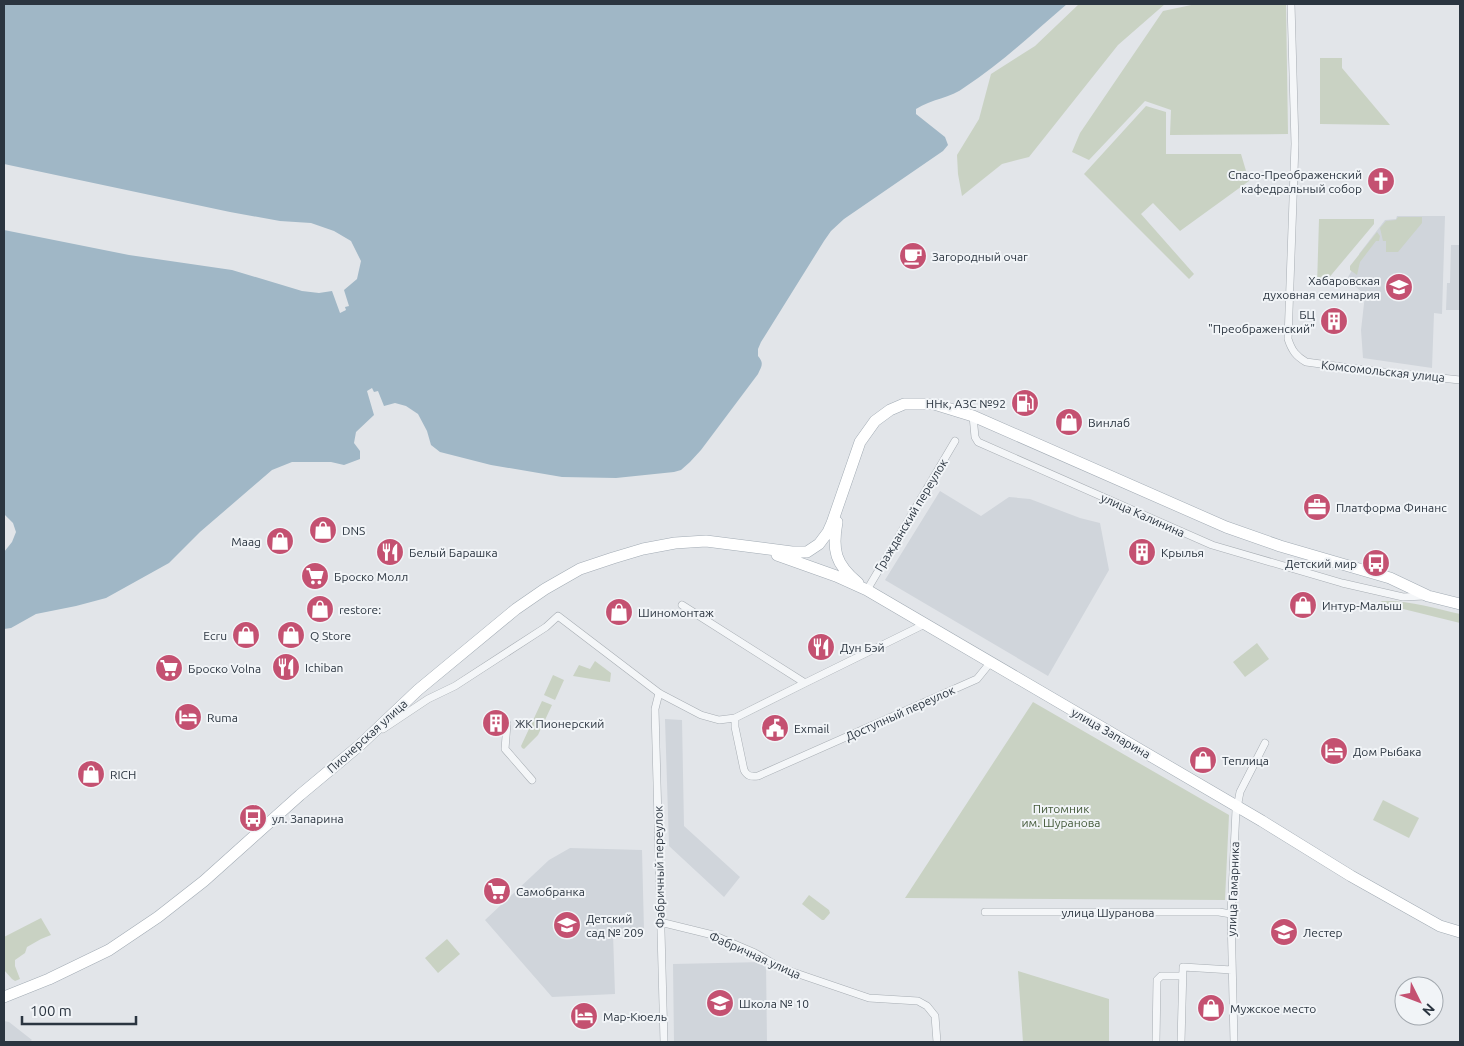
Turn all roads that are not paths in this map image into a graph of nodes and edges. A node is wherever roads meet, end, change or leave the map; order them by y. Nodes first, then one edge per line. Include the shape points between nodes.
1 (1291, 4) edge
2 (1460, 380) edge
3 (973, 416) junction
4 (954, 441) dead end
5 (843, 491) junction
6 (756, 548) junction
7 (867, 590) junction
8 (1428, 596) junction
9 (682, 604) dead end
10 (1460, 604) edge
11 (925, 624) junction
12 (990, 663) junction
13 (805, 683) junction
14 (659, 693) junction
15 (735, 718) junction
16 (507, 724) dead end
17 (1265, 743) dead end
18 (360, 745) junction
19 (532, 780) dead end
20 (1237, 808) junction
21 (985, 912) dead end
22 (1231, 914) junction
23 (660, 922) junction
24 (1460, 932) edge
25 (1232, 970) junction
26 (1182, 976) junction
27 (4, 997) edge
28 (664, 1042) edge
29 (936, 1042) edge
30 (1156, 1042) edge
31 (1181, 1042) edge
32 (1234, 1042) edge

1 - 2 street, Комсомольская улица via 1295,144 1288,340 1293,352 1306,362
3 - 5 main road, улица Калинина via 934,404 904,404 890,410 875,422 860,442
3 - 8 main road, улица Калинина via 1226,527 1390,578
3 - 8 street, улица Калинина via 978,442 1212,545 1342,584 1403,597
4 - 7 street, Гражданский переулок
5 - 6 main road via 828,532 807,552
5 - 7 main road via 835,532 835,551 842,567
6 - 7 main road, улица Запарина
6 - 18 main road, Пионерская улица via 706,541 676,543 643,549 580,570 516,609 418,690
7 - 11 main road, улица Запарина
8 - 10 main road, улица Калинина
9 - 13 street
11 - 12 main road, улица Запарина
11 - 13 street
12 - 15 street, Доступный переулок via 977,679 758,776 746,775 744,770
12 - 20 main road, улица Запарина
13 - 15 street
14 - 15 street via 702,715 718,720
14 - 18 street via 558,616
14 - 23 street, Фабричный переулок via 655,709
16 - 19 street via 505,749
17 - 20 street, улица Гамарника via 1240,792
18 - 27 main road, Пионерская улица via 158,917 109,950
20 - 22 street, улица Гамарника
20 - 24 main road, улица Запарина via 1432,922
21 - 22 street, улица Шуранова
22 - 25 street, улица Гамарника
23 - 28 street, Фабричный переулок
23 - 29 street, Фабричная улица via 713,935 754,952 781,968 868,998 918,1001 928,1006 935,1016
25 - 26 street via 1183,967
25 - 32 street, улица Гамарника
26 - 30 street via 1161,976 1157,980
26 - 31 street

